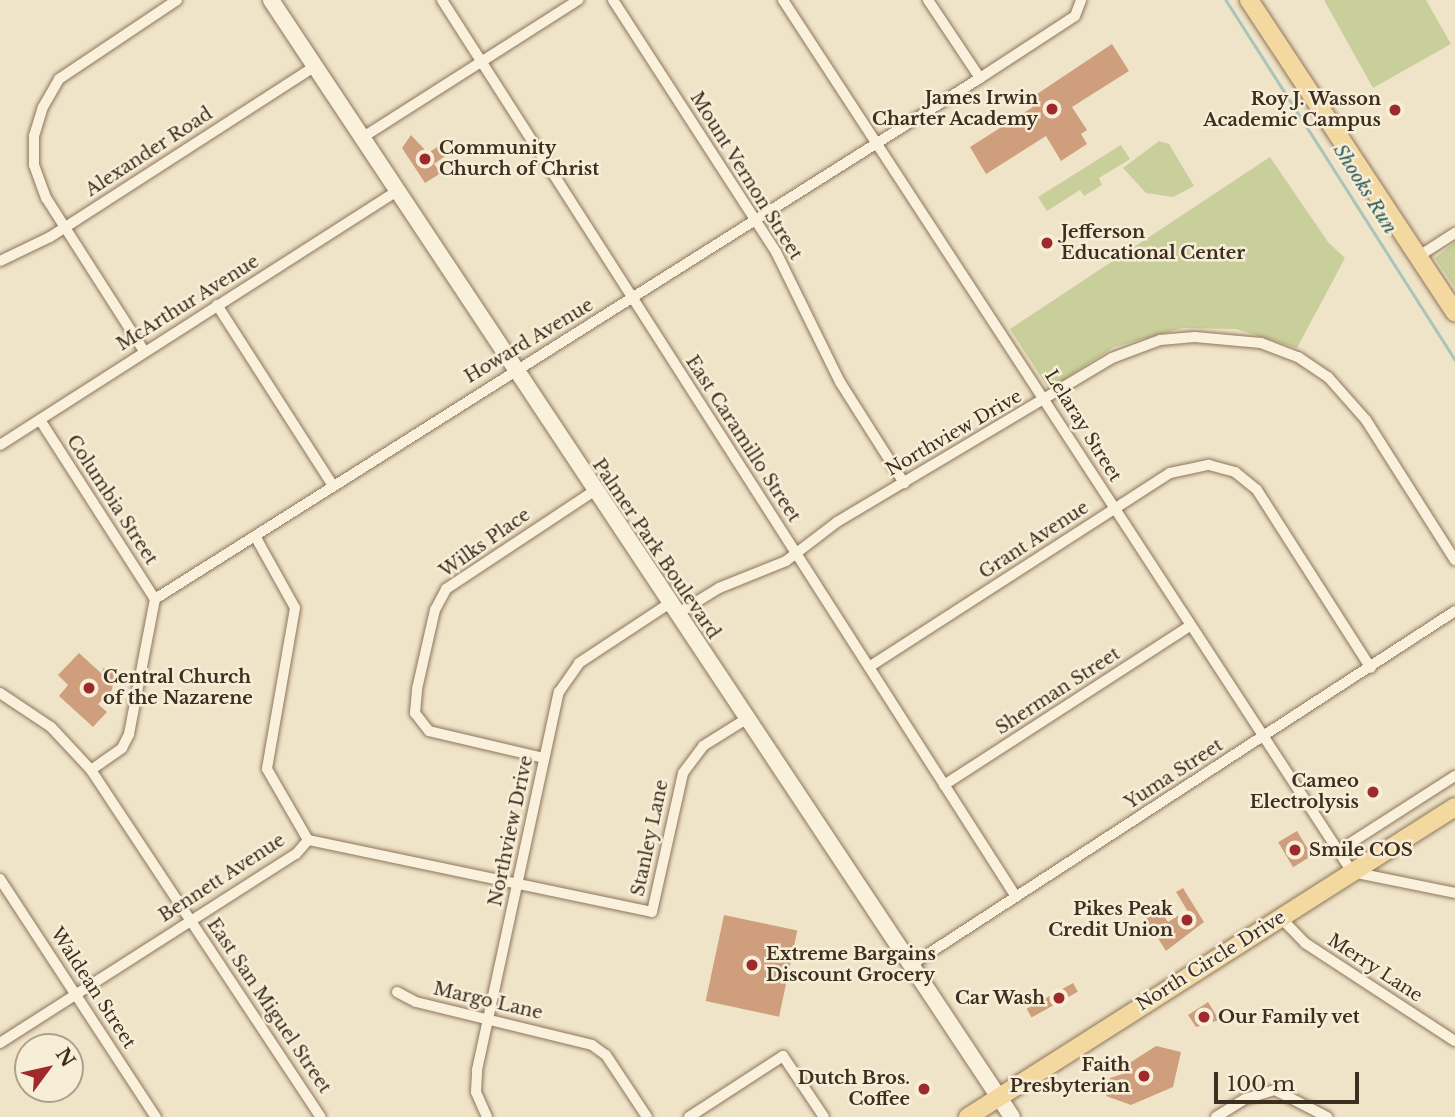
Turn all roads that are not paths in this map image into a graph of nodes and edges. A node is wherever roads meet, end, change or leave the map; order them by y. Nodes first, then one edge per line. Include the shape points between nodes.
1 (177, 0) edge
2 (271, 0) edge
3 (442, 0) edge
4 (578, 0) edge
5 (613, 0) edge
6 (783, 0) edge
7 (928, 0) edge
8 (1250, 0) edge
9 (1081, 4) edge
10 (481, 63) junction
11 (314, 67) junction
12 (980, 78) junction
13 (360, 139) junction
14 (879, 142) junction
15 (396, 192) junction
16 (755, 221) junction
17 (63, 228) junction
18 (1455, 233) edge
19 (1419, 256) junction
20 (0, 261) edge
21 (632, 300) junction
22 (218, 305) junction
23 (1455, 312) edge
24 (144, 351) junction
25 (516, 372) junction
26 (1046, 400) junction
27 (40, 420) junction
28 (0, 445) edge
29 (904, 483) junction
30 (332, 484) junction
31 (594, 491) junction
32 (1114, 509) junction
33 (255, 536) junction
34 (796, 554) junction
35 (1455, 560) edge
36 (155, 599) junction
37 (673, 608) junction
38 (1455, 611) edge
39 (1190, 626) junction
40 (869, 667) junction
41 (1371, 668) junction
42 (0, 693) edge
43 (746, 719) junction
44 (1262, 737) junction
45 (544, 758) junction
46 (91, 770) junction
47 (1455, 776) edge
48 (944, 785) junction
49 (1455, 807) edge
50 (308, 840) junction
51 (1338, 851) junction
52 (1352, 872) junction
53 (0, 879) edge
54 (518, 884) junction
55 (1455, 893) edge
56 (1016, 897) junction
57 (652, 912) joint
58 (1280, 918) junction
59 (191, 921) junction
60 (911, 965) junction
61 (397, 992) dead end
62 (76, 994) junction
63 (488, 1018) junction
64 (1455, 1041) edge
65 (0, 1043) edge
66 (998, 1098) junction
67 (156, 1117) edge
68 (321, 1117) edge
69 (487, 1117) edge
70 (647, 1117) edge
71 (689, 1117) edge
72 (824, 1117) edge
73 (968, 1117) edge
74 (1012, 1117) edge
75 (1216, 1117) edge
76 (1327, 1117) edge

1 - 17 street via 72,68 43,107 34,165
2 - 11 main road, Palmer Park Boulevard
3 - 10 street, East Caramillo Street
4 - 10 street
5 - 16 street, Mount Vernon Street
6 - 14 street, Lelaray Street
7 - 12 street
8 - 19 main road
9 - 12 street, Howard Avenue
10 - 13 street
10 - 21 street, East Caramillo Street
11 - 13 main road, Palmer Park Boulevard
11 - 17 street, Alexander Road
12 - 14 street, Howard Avenue
13 - 15 main road, Palmer Park Boulevard
14 - 16 street, Howard Avenue
14 - 26 street, Lelaray Street
15 - 22 street, McArthur Avenue
15 - 25 main road, Palmer Park Boulevard
16 - 21 street, Howard Avenue
16 - 29 street, Mount Vernon Street via 840,382
17 - 20 street, Alexander Road
17 - 24 street
18 - 19 street
19 - 23 main road
21 - 25 street, Howard Avenue
21 - 34 street, East Caramillo Street
22 - 24 street, McArthur Avenue
22 - 30 street
24 - 27 street, McArthur Avenue
25 - 30 street, Howard Avenue
25 - 31 main road, Palmer Park Boulevard
26 - 29 street, Northview Drive
26 - 32 street, Lelaray Street
26 - 35 street, Northview Drive via 1112,358 1160,340 1218,336 1281,350 1312,365 1354,404
27 - 28 street, McArthur Avenue
27 - 36 street, Columbia Street
29 - 34 street, Northview Drive
30 - 33 street, Howard Avenue
31 - 37 main road, Palmer Park Boulevard
31 - 45 street, Wilks Place via 446,589 435,610 417,689 415,713 429,731
32 - 39 street, Lelaray Street
32 - 40 street, Grant Avenue
32 - 41 street, Grant Avenue via 1183,468 1209,465 1235,472 1257,490
33 - 36 street, Howard Avenue
33 - 50 street via 295,608 267,769
34 - 37 street, Northview Drive
34 - 40 street, East Caramillo Street
36 - 46 street via 129,734 122,748
37 - 43 main road, Palmer Park Boulevard
37 - 45 street, Northview Drive via 570,672 559,692
38 - 41 street, Yuma Street
39 - 44 street, Lelaray Street
39 - 48 street, Sherman Street
40 - 48 street, East Caramillo Street
41 - 44 street, Yuma Street
42 - 46 street, East San Miguel Street via 51,727
43 - 57 street, Stanley Lane via 703,746 683,773
43 - 60 main road, Palmer Park Boulevard
44 - 51 street, Lelaray Street
44 - 56 street, Yuma Street
45 - 54 street, Northview Drive
46 - 59 street, East San Miguel Street
47 - 51 street
48 - 56 street, East Caramillo Street
49 - 52 main road, North Circle Drive
50 - 54 street, Bennett Avenue
50 - 59 street, Bennett Avenue via 296,854
51 - 52 street, Lelaray Street
52 - 55 street
52 - 58 main road, North Circle Drive
53 - 62 street, Waldean Street
54 - 57 street, Bennett Avenue
54 - 63 street, Northview Drive
56 - 60 street, Yuma Street
58 - 64 street, Merry Lane via 1305,943
58 - 66 main road, North Circle Drive
59 - 62 street, Bennett Avenue
59 - 68 street, East San Miguel Street
60 - 66 main road, Palmer Park Boulevard
61 - 63 street, Margo Lane via 416,1002
62 - 65 street, Bennett Avenue
62 - 67 street, Waldean Street
63 - 69 street, Northview Drive via 475,1081
63 - 70 street, Margo Lane via 574,1038 606,1055
66 - 73 main road, North Circle Drive
66 - 74 main road, Palmer Park Boulevard
71 - 72 street via 783,1056
75 - 76 street via 1245,1099 1275,1090

